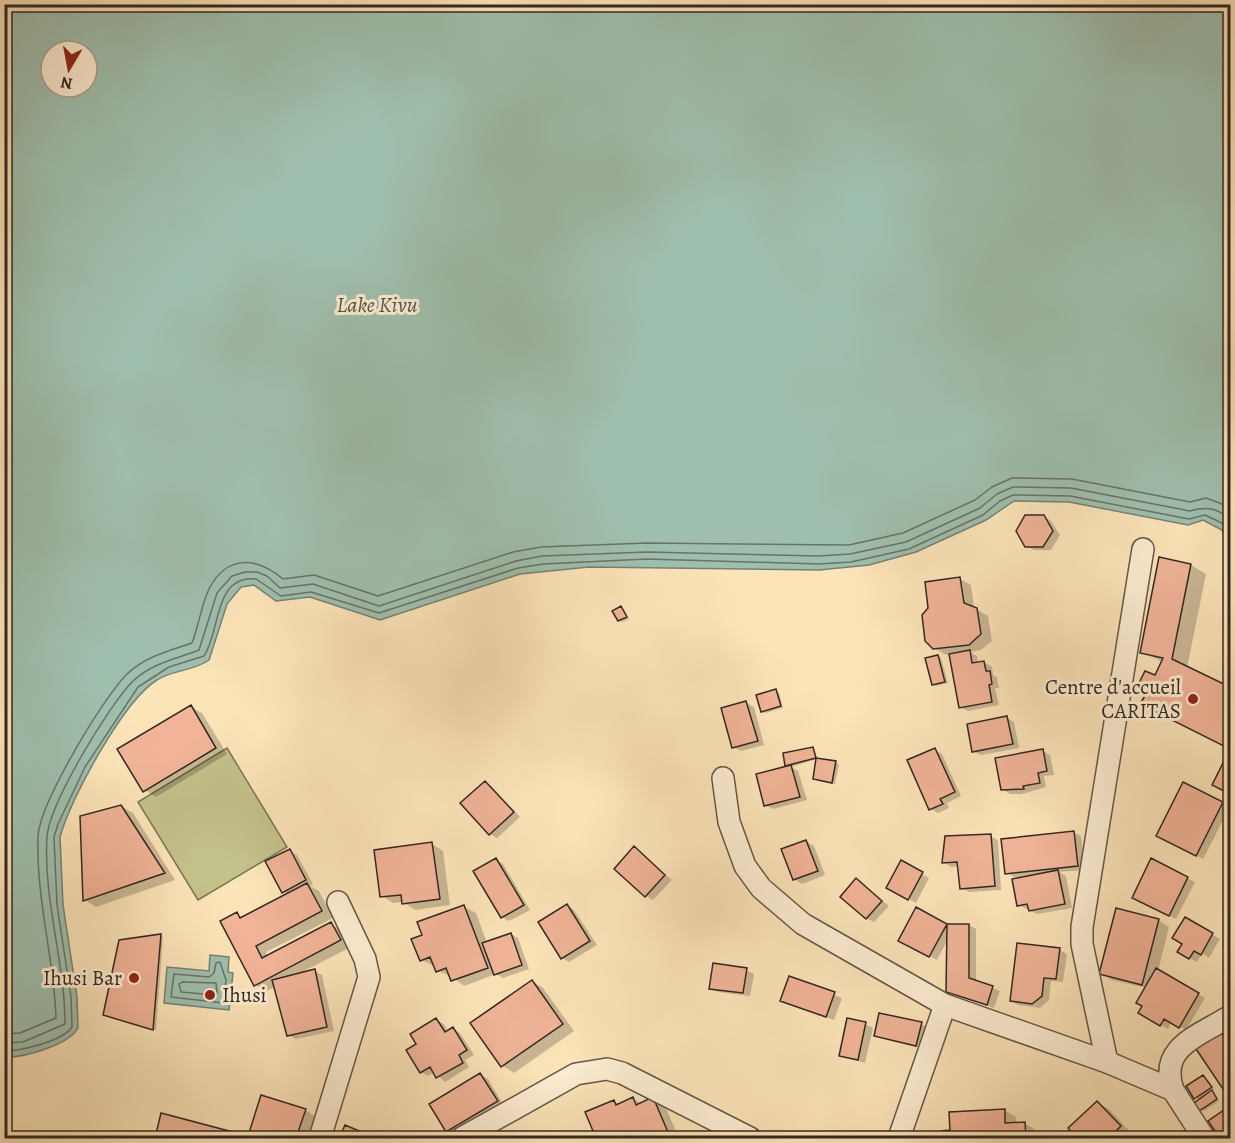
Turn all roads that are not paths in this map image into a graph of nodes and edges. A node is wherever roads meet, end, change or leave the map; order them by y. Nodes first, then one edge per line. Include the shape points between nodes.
1 (1143, 549) dead end
2 (723, 778) dead end
3 (338, 902) dead end
4 (945, 1005) junction
5 (1230, 1016) edge
6 (1107, 1062) junction
7 (1173, 1090) junction
8 (320, 1138) edge
9 (462, 1138) edge
10 (750, 1138) edge
11 (899, 1138) edge
12 (1203, 1138) edge

1 - 6 street via 1082,927 1084,958
2 - 4 street via 736,844 745,866 761,888 803,924
3 - 8 street via 365,958 369,977
4 - 6 street
4 - 11 street
5 - 7 street via 1172,1057 1168,1075
6 - 7 street
7 - 12 street
9 - 10 street via 576,1074 607,1070 622,1073

